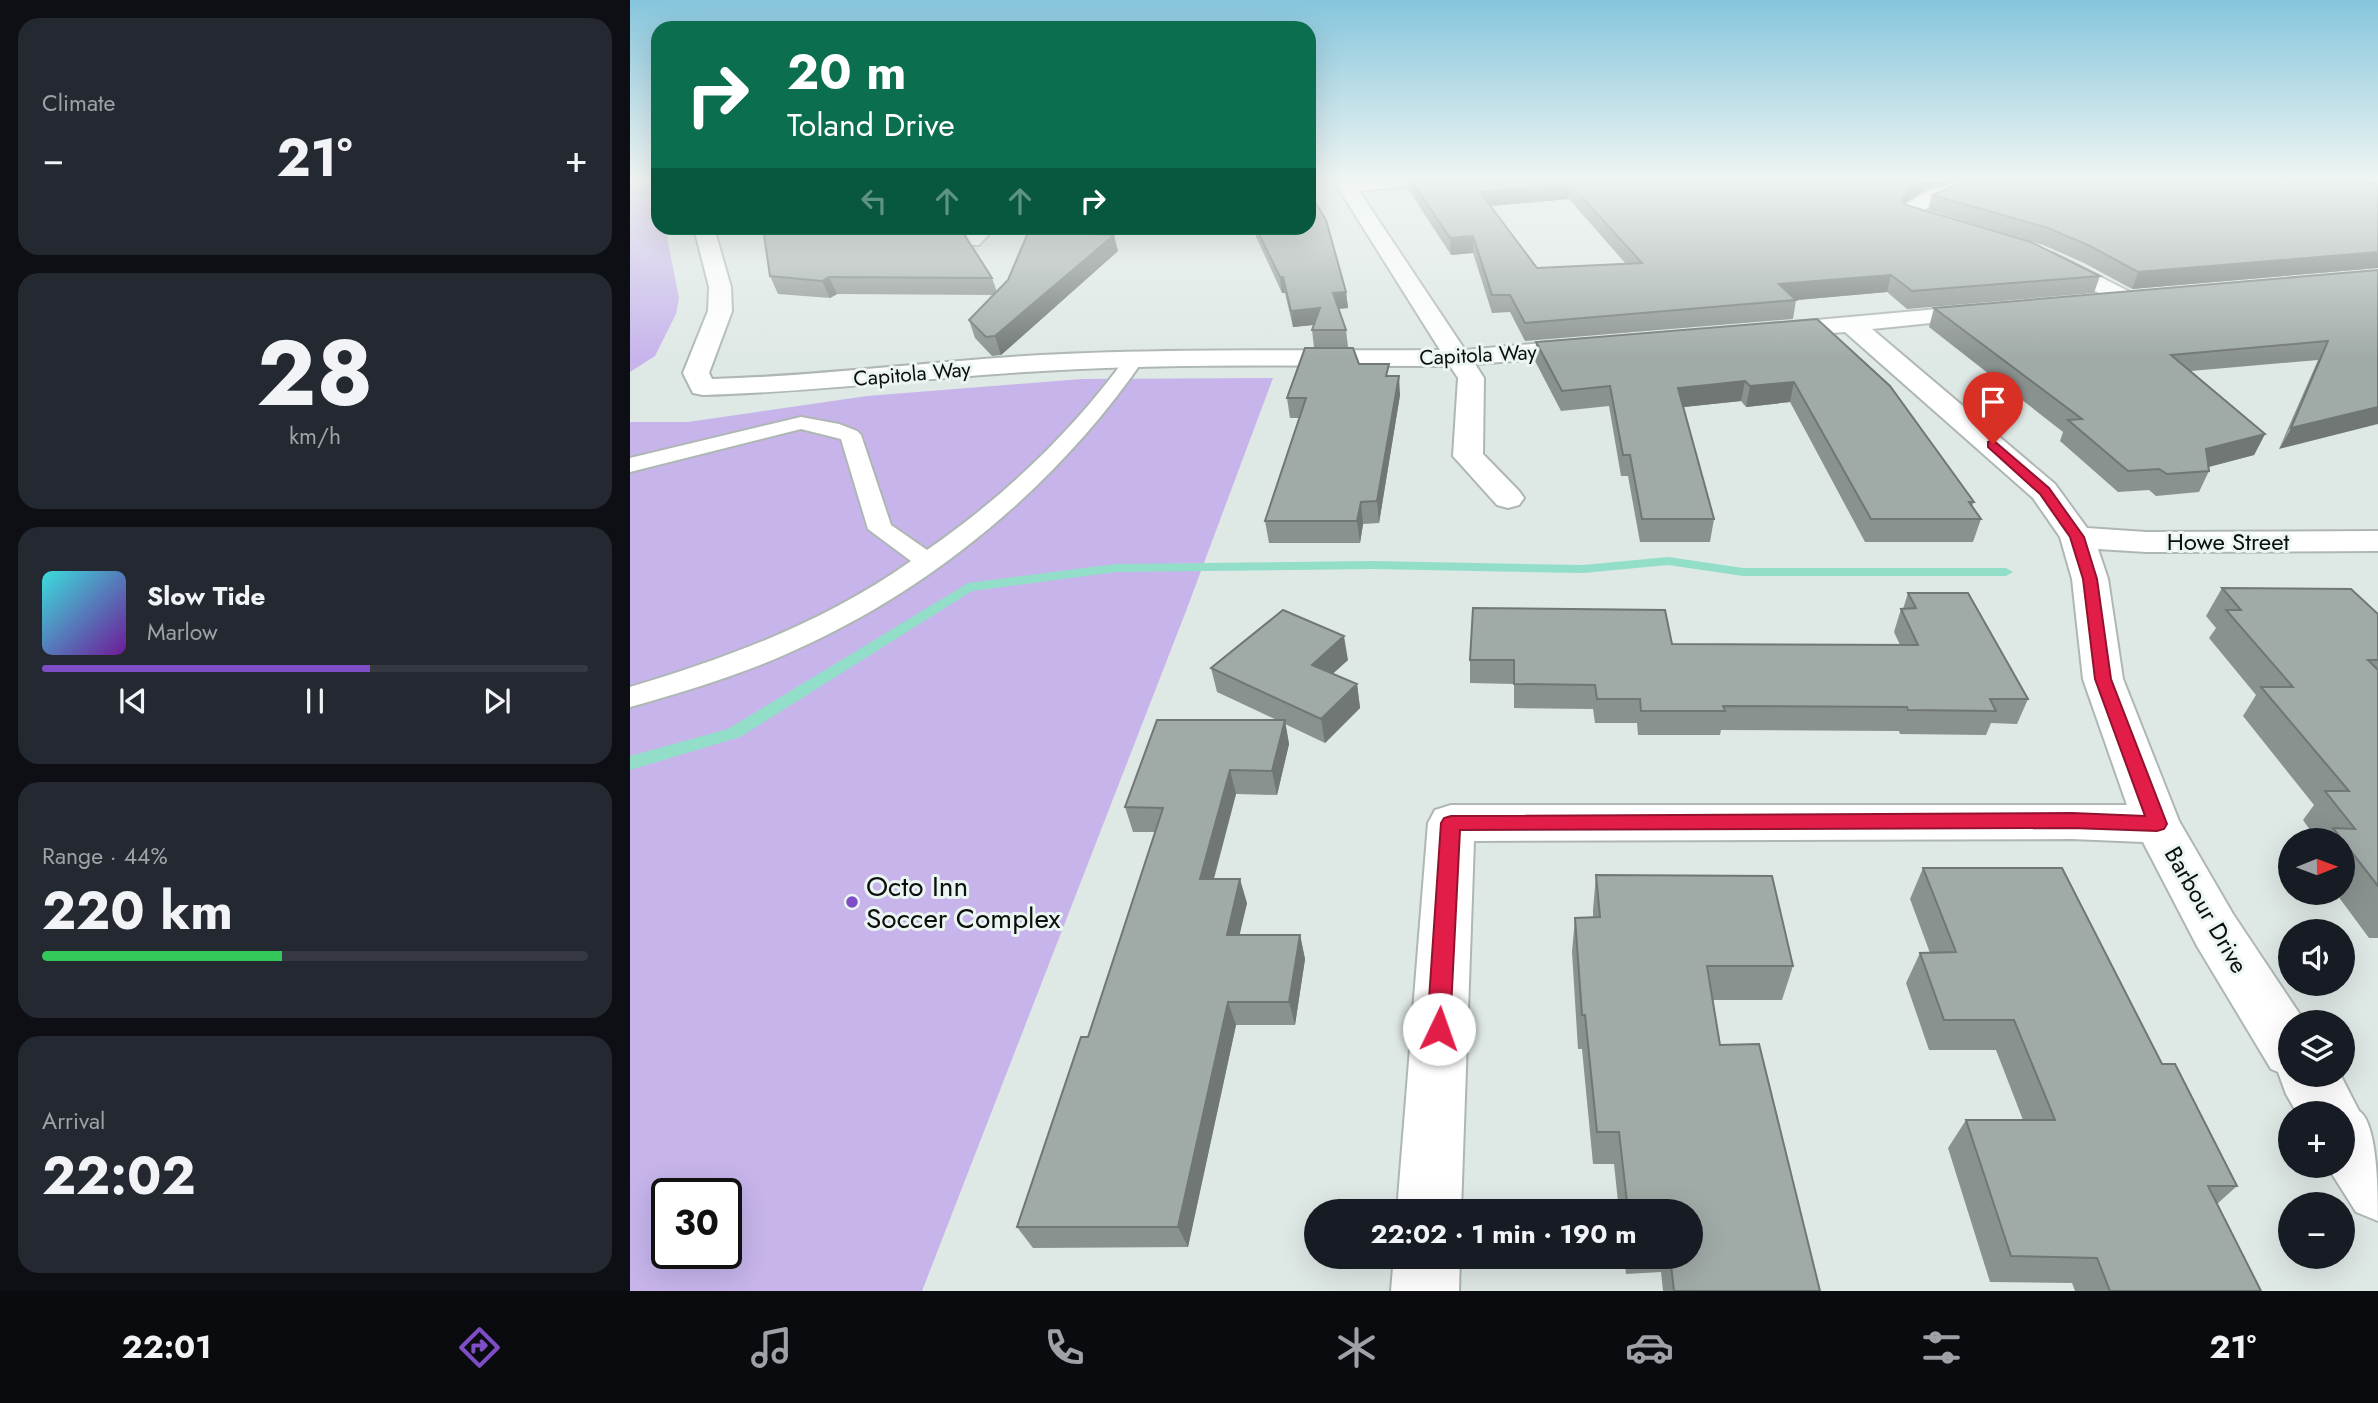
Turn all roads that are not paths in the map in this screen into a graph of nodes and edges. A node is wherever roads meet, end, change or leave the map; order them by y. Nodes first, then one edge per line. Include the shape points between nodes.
1 (707, 238) edge
2 (1380, 238) edge
3 (2030, 250) edge
4 (2156, 297) edge
5 (2128, 300) junction
6 (2086, 303) edge
7 (2003, 311) edge
8 (1851, 324) junction
9 (1754, 333) edge
10 (1614, 345) edge
11 (1458, 358) junction
12 (1135, 359) junction
13 (630, 465) edge
14 (1508, 498) dead end
15 (2077, 537) junction
16 (2378, 541) edge
17 (927, 561) junction
18 (630, 697) edge
19 (2157, 824) junction
20 (2278, 1029) edge
21 (2355, 1154) edge
22 (2378, 1190) edge
23 (1430, 1199) edge
24 (1426, 1269) edge
25 (1425, 1291) edge

1 - 12 street, Capitola Way via 720,287 720,311 696,373 703,387
2 - 11 street
3 - 5 street via 2065,263
4 - 5 street
5 - 6 street
7 - 8 street
8 - 9 street
8 - 15 street, Barbour Drive via 2020,468 2044,491
10 - 11 street, Capitola Way
11 - 12 street, Capitola Way
11 - 14 street via 1471,378 1468,456
12 - 17 lane via 1096,412 1026,483
13 - 17 lane via 801,423 832,428 850,435 880,529
15 - 16 street, Howe Street via 2146,542
15 - 19 street, Barbour Drive via 2090,579 2103,679
17 - 18 lane via 846,614 782,644
19 - 20 street, Barbour Drive
19 - 23 street via 1451,823
21 - 22 street
24 - 25 street

